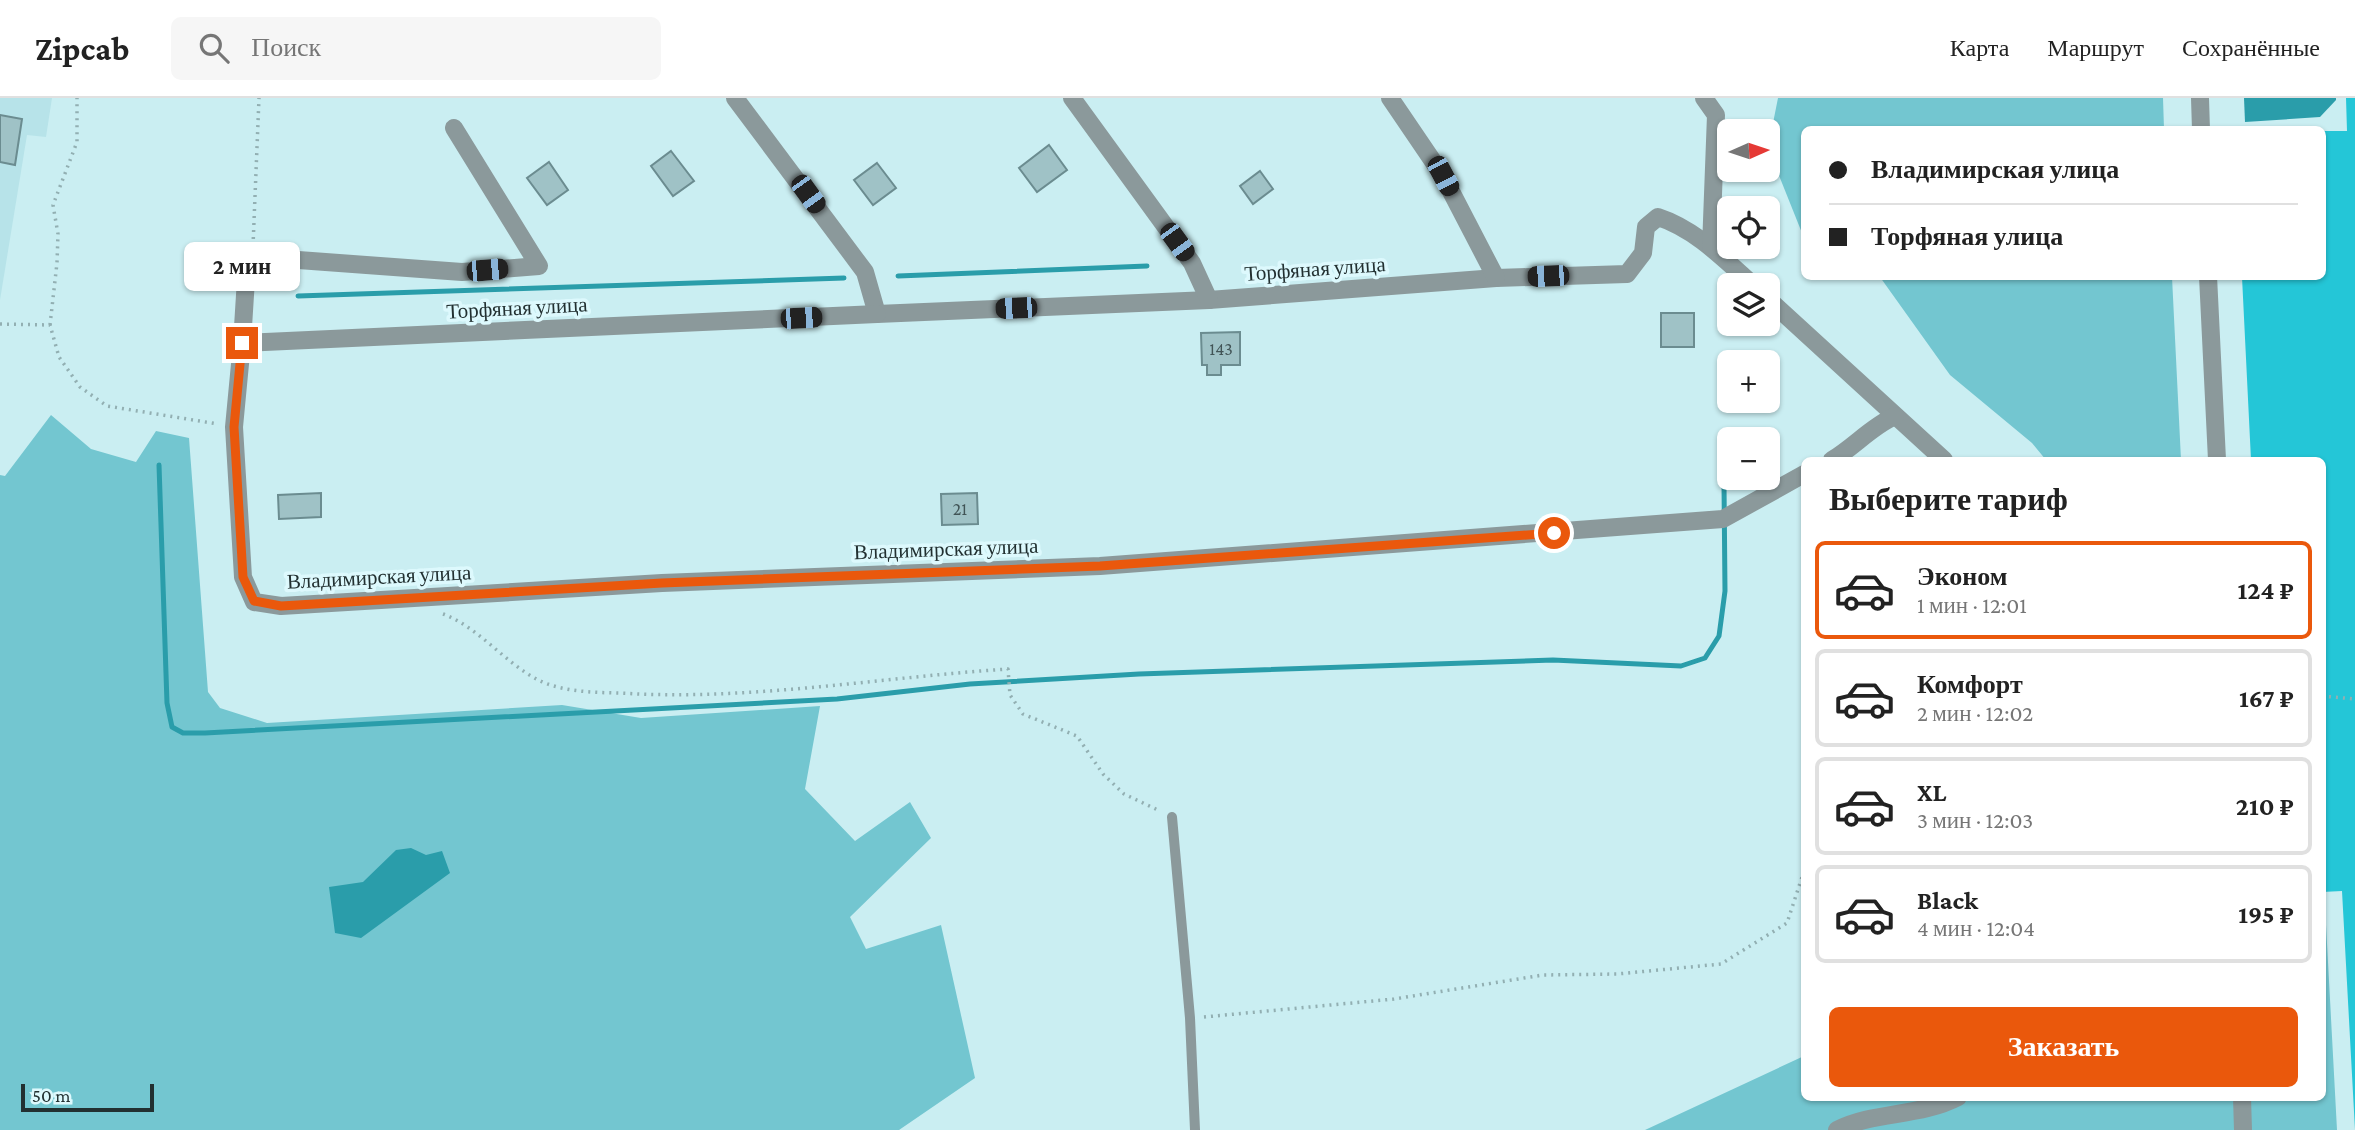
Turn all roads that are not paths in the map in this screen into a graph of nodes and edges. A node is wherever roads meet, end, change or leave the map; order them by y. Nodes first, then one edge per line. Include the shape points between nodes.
1 (735, 98) edge
2 (1072, 98) edge
3 (1390, 98) edge
4 (1704, 98) edge
5 (2200, 98) edge
6 (2201, 126) edge
7 (454, 128) dead end
8 (1711, 247) junction
9 (1740, 273) edge
10 (1496, 278) junction
11 (2208, 280) edge
12 (1209, 300) junction
13 (1780, 310) edge
14 (877, 314) junction
15 (242, 343) junction
16 (1895, 416) junction
17 (1836, 457) edge
18 (1941, 457) edge
19 (2217, 457) edge
20 (1801, 476) edge
21 (1172, 817) road end
22 (1947, 1101) edge
23 (2242, 1101) edge
24 (1195, 1130) edge
25 (1837, 1130) edge
26 (2243, 1130) edge

1 - 14 street via 865,272
2 - 12 street via 1192,263
3 - 10 street via 1443,176
4 - 8 street via 1716,115
5 - 6 street
7 - 15 street via 539,265 462,272 271,258 252,265 246,279
8 - 9 street
8 - 10 street, Торфяная улица via 1658,217 1646,228 1643,253 1627,274
10 - 12 street, Торфяная улица
11 - 19 street
12 - 14 street, Торфяная улица
13 - 16 street
14 - 15 street, Торфяная улица
15 - 20 street, Владимирская улица via 234,427 243,577 254,601 281,606 662,583 1100,566 1699,522 1738,513
16 - 17 street
16 - 18 street
21 - 24 lane
22 - 25 street
23 - 26 street

